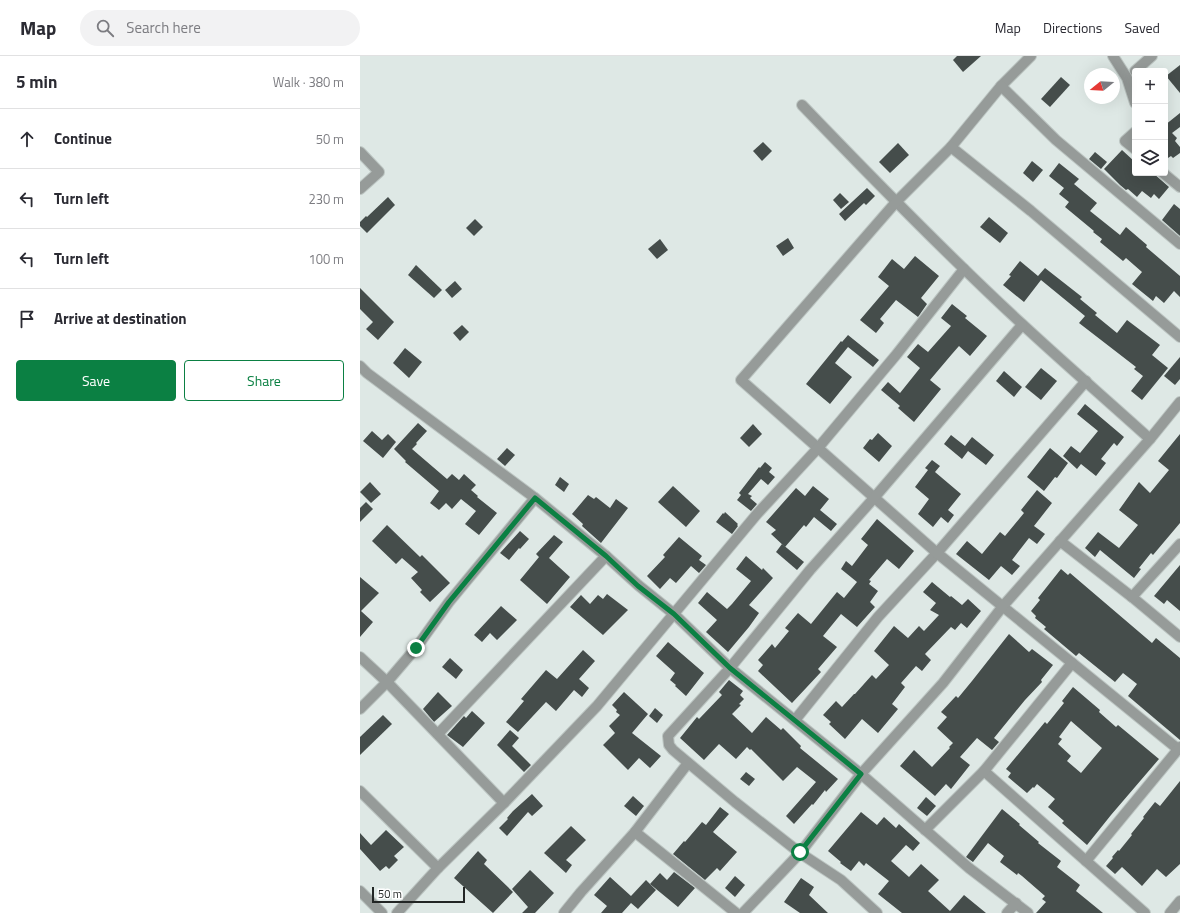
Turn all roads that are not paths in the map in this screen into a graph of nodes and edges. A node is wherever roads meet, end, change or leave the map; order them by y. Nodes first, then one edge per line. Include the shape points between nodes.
1 (1031, 56) edge
2 (1113, 56) edge
3 (1152, 56) edge
4 (1138, 68) edge
5 (1132, 74) edge
6 (1127, 78) junction
7 (1001, 86) junction
8 (1132, 94) edge
9 (802, 105) dead end
10 (1132, 135) edge
11 (951, 147) junction
12 (1132, 147) edge
13 (360, 152) edge
14 (1167, 176) edge
15 (1180, 187) edge
16 (360, 190) edge
17 (896, 202) junction
18 (1180, 244) edge
19 (964, 269) junction
20 (1022, 325) junction
21 (1180, 337) edge
22 (362, 373) edge
23 (1086, 380) junction
24 (1180, 402) edge
25 (1150, 439) junction
26 (818, 448) junction
27 (535, 498) junction
28 (874, 498) junction
29 (1060, 541) junction
30 (1180, 544) edge
31 (937, 553) junction
32 (606, 556) junction
33 (1132, 596) junction
34 (1004, 606) junction
35 (674, 614) junction
36 (1180, 637) edge
37 (360, 657) edge
38 (1072, 663) junction
39 (730, 668) junction
40 (387, 682) junction
41 (360, 709) edge
42 (795, 720) junction
43 (438, 734) junction
44 (1179, 748) edge
45 (688, 763) junction
46 (984, 771) junction
47 (861, 774) junction
48 (360, 791) edge
49 (504, 803) junction
50 (925, 830) junction
51 (634, 832) junction
52 (800, 852) junction
53 (1086, 861) junction
54 (438, 868) junction
55 (360, 891) edge
56 (1180, 901) edge
57 (1016, 903) junction
58 (382, 913) edge
59 (397, 913) edge
60 (564, 913) edge
61 (736, 913) edge
62 (743, 913) edge
63 (877, 913) edge
64 (1007, 913) edge
65 (1028, 913) edge
66 (1145, 913) edge
67 (1170, 913) edge

1 - 7 street
2 - 6 street
3 - 4 street
5 - 6 street
6 - 8 street
7 - 11 street
7 - 18 street via 1056,140
9 - 17 street
10 - 12 street via 1125,141
11 - 17 street
11 - 21 street
13 - 16 street via 379,172
14 - 15 street
17 - 19 street
17 - 26 street via 741,380
19 - 20 street
19 - 26 street
20 - 23 street
20 - 28 street
22 - 27 street
23 - 25 street
23 - 31 street
24 - 25 street
25 - 29 street
26 - 28 street
26 - 35 street via 757,514
27 - 32 street
27 - 40 street
28 - 31 street
28 - 39 street via 810,570
29 - 33 street
29 - 34 street
30 - 33 street
31 - 34 street
31 - 42 street via 878,617
32 - 35 street via 638,586
32 - 43 street
33 - 36 street
34 - 38 street
34 - 47 street via 943,683
35 - 39 street
35 - 49 street via 597,706
37 - 40 street
38 - 44 street
38 - 46 street
39 - 42 street
39 - 45 street via 668,736 669,745
40 - 41 street
40 - 43 street
42 - 47 street
43 - 49 street
44 - 53 street
45 - 51 street
45 - 52 street
46 - 50 street
46 - 53 street
47 - 50 street
47 - 52 street
48 - 54 street
49 - 54 street
50 - 57 street via 969,868
51 - 60 street
51 - 61 street
52 - 62 street
52 - 63 street via 841,880
53 - 66 street
54 - 59 street
55 - 58 street
56 - 67 street
57 - 64 street
57 - 65 street

